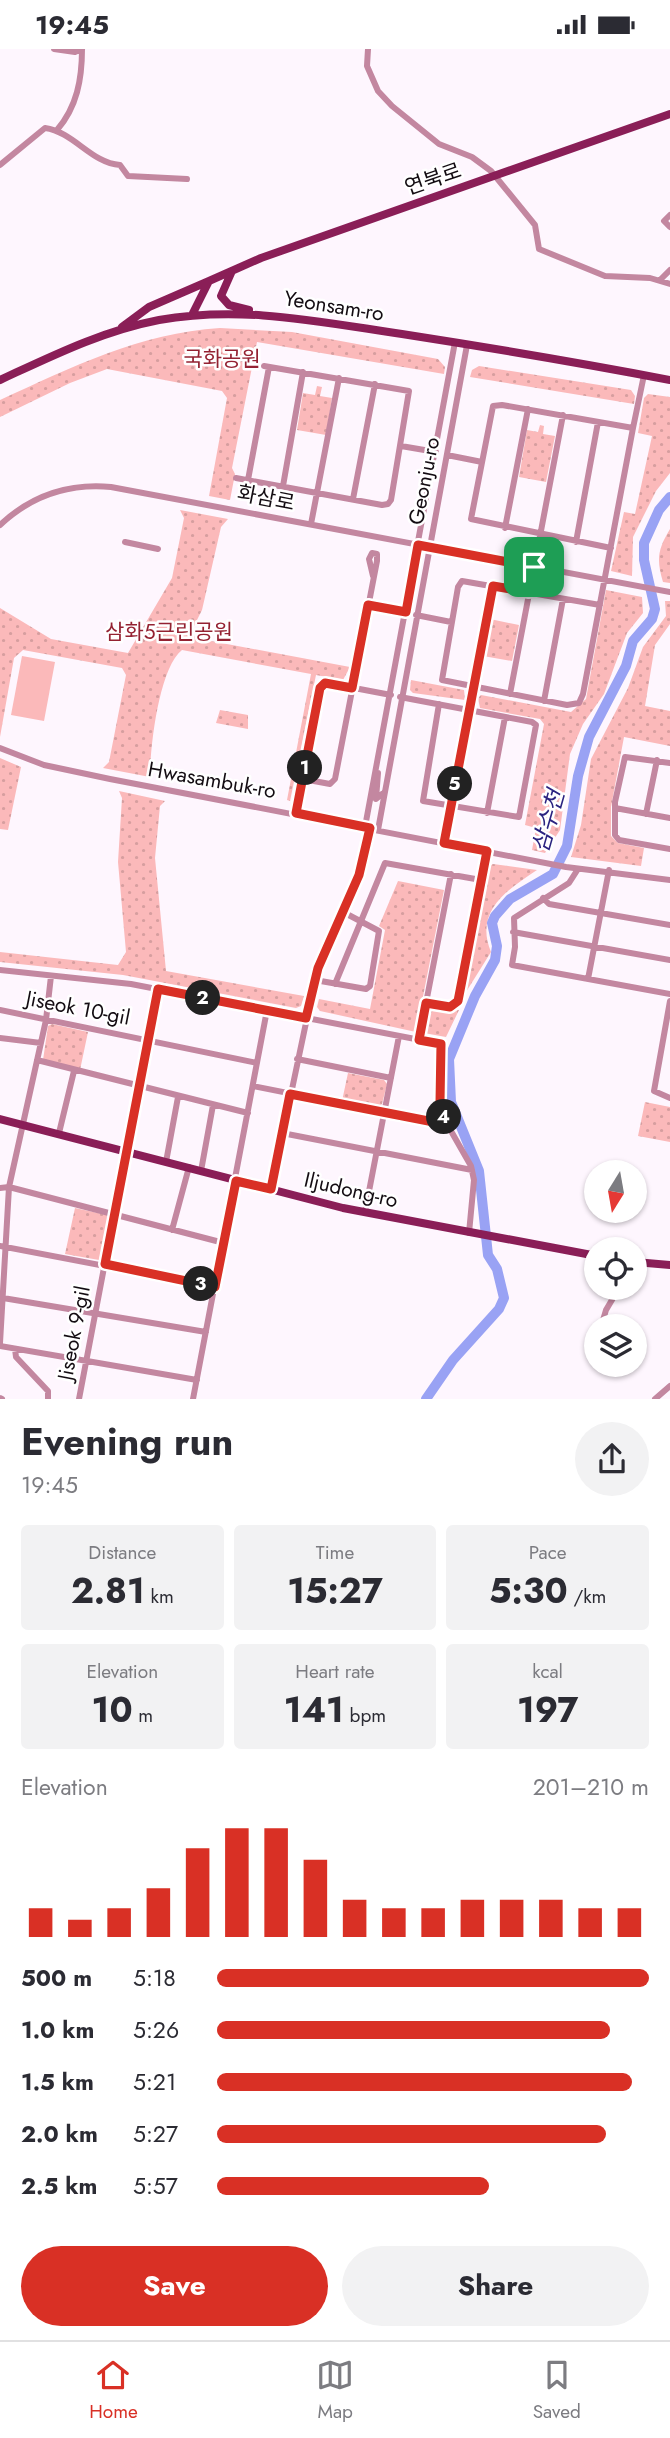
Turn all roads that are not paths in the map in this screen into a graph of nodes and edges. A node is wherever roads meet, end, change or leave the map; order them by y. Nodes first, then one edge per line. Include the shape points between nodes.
1 (54, 49) edge
2 (82, 49) edge
3 (368, 49) edge
4 (670, 114) edge
5 (57, 130) junction
6 (0, 165) edge
7 (495, 176) junction
8 (187, 179) dead end
9 (670, 215) edge
10 (670, 227) edge
11 (670, 270) edge
12 (232, 271) junction
13 (209, 281) junction
14 (660, 281) junction
15 (670, 284) edge
16 (262, 313) junction
17 (192, 315) junction
18 (115, 332) junction
19 (455, 342) junction
20 (467, 345) junction
21 (303, 372) junction
22 (644, 375) junction
23 (339, 378) junction
24 (0, 380) edge
25 (670, 380) edge
26 (375, 384) junction
27 (528, 409) junction
28 (563, 415) junction
29 (598, 422) junction
30 (633, 428) junction
31 (401, 446) junction
32 (436, 452) junction
33 (447, 455) junction
34 (482, 462) junction
35 (236, 478) dead end
36 (248, 480) junction
37 (282, 486) junction
38 (318, 493) junction
39 (353, 499) junction
40 (311, 524) junction
41 (0, 525) edge
42 (505, 528) junction
43 (540, 535) junction
44 (125, 542) dead end
45 (576, 542) junction
46 (418, 545) junction
47 (430, 547) junction
48 (158, 548) dead end
49 (611, 548) junction
50 (534, 567) junction
51 (373, 576) dead end
52 (605, 580) junction
53 (493, 586) junction
54 (670, 591) edge
55 (529, 592) junction
56 (563, 599) junction
57 (368, 605) junction
58 (600, 605) junction
59 (406, 612) junction
60 (416, 615) junction
61 (451, 622) junction
62 (474, 687) junction
63 (352, 688) junction
64 (510, 694) junction
65 (391, 695) junction
66 (400, 697) junction
67 (544, 701) junction
68 (439, 704) junction
69 (470, 710) junction
70 (505, 717) junction
71 (0, 748) edge
72 (657, 760) junction
73 (378, 761) junction
74 (670, 763) edge
75 (303, 779) junction
76 (385, 787) junction
77 (451, 807) junction
78 (615, 808) junction
79 (296, 813) junction
80 (486, 813) junction
81 (646, 814) junction
82 (670, 818) edge
83 (371, 828) junction
84 (444, 843) junction
85 (670, 849) edge
86 (487, 851) junction
87 (578, 869) junction
88 (608, 870) junction
89 (451, 874) junction
90 (481, 880) junction
91 (670, 880) edge
92 (543, 898) junction
93 (343, 912) junction
94 (601, 913) junction
95 (362, 922) junction
96 (670, 925) edge
97 (513, 932) junction
98 (594, 946) junction
99 (670, 960) edge
100 (0, 970) edge
101 (51, 976) junction
102 (588, 979) junction
103 (315, 980) junction
104 (335, 984) junction
105 (158, 989) junction
106 (670, 995) edge
107 (670, 1002) edge
108 (426, 1003) junction
109 (0, 1010) edge
110 (267, 1010) junction
111 (306, 1018) junction
112 (46, 1020) junction
113 (399, 1036) junction
114 (0, 1038) edge
115 (149, 1040) junction
116 (419, 1040) junction
117 (41, 1043) junction
118 (297, 1059) junction
119 (37, 1060) junction
120 (257, 1063) junction
121 (74, 1071) junction
122 (391, 1077) junction
123 (253, 1086) junction
124 (139, 1088) junction
125 (290, 1094) junction
126 (178, 1097) junction
127 (670, 1098) edge
128 (213, 1105) junction
129 (248, 1113) junction
130 (384, 1113) junction
131 (0, 1119) edge
132 (21, 1123) junction
133 (449, 1125) junction
134 (59, 1133) junction
135 (282, 1133) junction
136 (127, 1151) junction
137 (376, 1153) junction
138 (166, 1162) junction
139 (189, 1167) junction
140 (472, 1170) junction
141 (201, 1171) junction
142 (236, 1181) junction
143 (9, 1187) junction
144 (0, 1188) edge
145 (271, 1189) junction
146 (365, 1212) junction
147 (114, 1214) junction
148 (172, 1230) junction
149 (472, 1233) junction
150 (224, 1243) junction
151 (3, 1245) edge
152 (584, 1254) edge
153 (647, 1263) edge
154 (105, 1264) junction
155 (670, 1265) edge
156 (2, 1277) edge
157 (215, 1287) junction
158 (2, 1300) edge
159 (96, 1313) junction
160 (206, 1332) junction
161 (0, 1345) edge
162 (15, 1349) junction
163 (86, 1361) junction
164 (197, 1380) junction
165 (670, 1385) edge
166 (48, 1398) edge
167 (79, 1398) edge
168 (193, 1398) edge
169 (655, 1398) edge

1 - 2 street
2 - 5 street via 80,85 71,114
3 - 7 street via 370,76 392,106 439,144 472,157
4 - 7 main road, 연북로
5 - 6 street via 45,128
5 - 8 street via 105,164 120,165 128,176
7 - 12 main road, 연북로
7 - 14 street via 535,225 536,241 546,254 605,276
9 - 10 street via 664,221
11 - 14 street
12 - 13 main road, 연북로
12 - 16 main road via 221,296 229,305
13 - 17 main road
13 - 18 main road, 연북로 via 149,307
14 - 15 street
16 - 17 main road, Yeonsam-ro
16 - 19 main road, Yeonsam-ro
17 - 18 main road, Yeonsam-ro
18 - 24 main road, Yeonsam-ro
19 - 20 main road, Yeonsam-ro
19 - 32 street, Geonju-ro
20 - 22 main road, Yeonsam-ro
20 - 33 street, Geonju-ro
21 - 23 street
21 - 36 street via 266,366
21 - 37 street
22 - 25 main road, Yeonsam-ro
22 - 30 street
23 - 26 street
23 - 38 street
26 - 31 street via 410,393
26 - 39 street
27 - 28 street
27 - 34 street via 493,406
27 - 42 street
28 - 29 street
28 - 43 street
29 - 30 street
29 - 45 street
30 - 49 street
31 - 32 street
31 - 39 street via 388,505
32 - 46 street, Geonju-ro
33 - 34 street
33 - 47 street, Geonju-ro
34 - 42 street via 471,519
35 - 36 street
36 - 37 street
37 - 38 street
38 - 39 street
38 - 40 street
40 - 41 street, 화삼로 via 93,485 34,499
40 - 46 street, 화삼로
42 - 43 street
43 - 45 street
43 - 50 street
44 - 48 street
45 - 49 street
46 - 47 street, 화삼로
46 - 59 street, Geonju-ro
47 - 50 street, 화삼로
47 - 60 street, Geonju-ro
49 - 52 street
50 - 52 street, 화삼로
50 - 55 street
51 - 57 street
52 - 54 street, 화삼로
52 - 58 street
53 - 55 street
53 - 61 street via 459,582
53 - 62 street
55 - 56 street
55 - 64 street
56 - 58 street
56 - 67 street
57 - 59 street
57 - 63 street
58 - 67 street via 582,699 572,706
59 - 65 street, Geonju-ro
60 - 61 street
60 - 66 street, Geonju-ro
61 - 62 street via 441,677
62 - 64 street
62 - 69 street
63 - 65 street
63 - 75 street via 321,686
63 - 75 street via 334,782
64 - 67 street
65 - 73 street, Geonju-ro
66 - 68 street
66 - 76 street, Geonju-ro
68 - 69 street
68 - 77 street via 422,798
69 - 70 street
69 - 77 street
70 - 80 street
70 - 80 street via 537,727 520,814 516,819
71 - 79 street, Hwasambuk-ro via 55,768
72 - 74 street
72 - 78 street via 625,757
72 - 81 street
73 - 76 street via 377,799
73 - 83 street, Geonju-ro
75 - 79 street
76 - 83 street, Geonju-ro
77 - 80 street
77 - 84 street
78 - 81 street
78 - 85 street via 616,838
79 - 83 street, Hwasambuk-ro
81 - 82 street
83 - 84 street, Hwasambuk-ro
83 - 93 street, Geonju-ro
84 - 86 street, Hwasambuk-ro
86 - 87 street, Hwasambuk-ro
86 - 90 street
87 - 88 street
87 - 92 street via 574,879
88 - 91 street
88 - 94 street
89 - 90 street
89 - 95 street via 385,863
89 - 108 street
90 - 108 street via 457,1003 450,1007
92 - 94 street via 549,904
92 - 97 street via 516,914
93 - 95 street
93 - 103 street, Geonju-ro
94 - 96 street
94 - 98 street
95 - 104 street
95 - 104 street via 379,933 370,986
97 - 98 street
97 - 102 street via 512,965
98 - 99 street
98 - 102 street
100 - 101 street
101 - 105 street
101 - 112 street
102 - 106 street
103 - 104 street
103 - 111 street, Geonju-ro
105 - 110 street
105 - 115 street, Jiseok 10-gil
107 - 127 street via 654,1091
108 - 116 street
109 - 112 street, Jiseok 10-gil
110 - 111 street
110 - 120 street
111 - 113 street
111 - 118 street, Geonju-ro
112 - 115 street, Jiseok 10-gil
112 - 117 street
113 - 116 street
113 - 122 street
114 - 117 street
115 - 120 street
115 - 124 street, Jiseok 10-gil
116 - 133 street via 441,1044 440,1102
117 - 119 street
118 - 122 street
118 - 125 street, Geonju-ro
119 - 121 street
119 - 132 street
120 - 123 street
121 - 124 street
121 - 134 street
122 - 130 street
123 - 125 street
123 - 129 street
124 - 126 street
124 - 136 street, Jiseok 10-gil
125 - 130 street
125 - 135 street, Geonju-ro
126 - 128 street
126 - 138 street
128 - 129 street
128 - 141 street
129 - 142 street
130 - 133 street
130 - 137 street
131 - 132 main road, Iljudong-ro
132 - 134 main road, Iljudong-ro
132 - 143 street
133 - 140 street
134 - 136 main road, Iljudong-ro
135 - 137 street
135 - 145 street, Geonju-ro
136 - 138 main road, Iljudong-ro
136 - 147 street, Jiseok 9-gil
137 - 140 street
137 - 146 street
138 - 139 main road, Iljudong-ro
139 - 141 main road, Iljudong-ro
139 - 148 street
140 - 149 street
141 - 142 main road, Iljudong-ro
142 - 145 main road, Iljudong-ro
142 - 150 street
143 - 144 street
143 - 147 street
143 - 151 street
145 - 146 main road, Iljudong-ro
146 - 149 main road, Iljudong-ro
147 - 148 street
147 - 154 street, Jiseok 9-gil
148 - 150 street
149 - 152 main road, Iljudong-ro
150 - 157 street
151 - 154 street
151 - 156 street
153 - 155 main road
154 - 157 street
154 - 159 street, Jiseok 9-gil
156 - 158 street
157 - 160 street
158 - 159 street
158 - 161 street
159 - 160 street
159 - 163 street, Jiseok 9-gil
160 - 164 street
161 - 162 street
162 - 163 street
162 - 166 street via 16,1357 48,1391
163 - 164 street
163 - 167 street, Jiseok 9-gil
164 - 168 street
165 - 169 street

